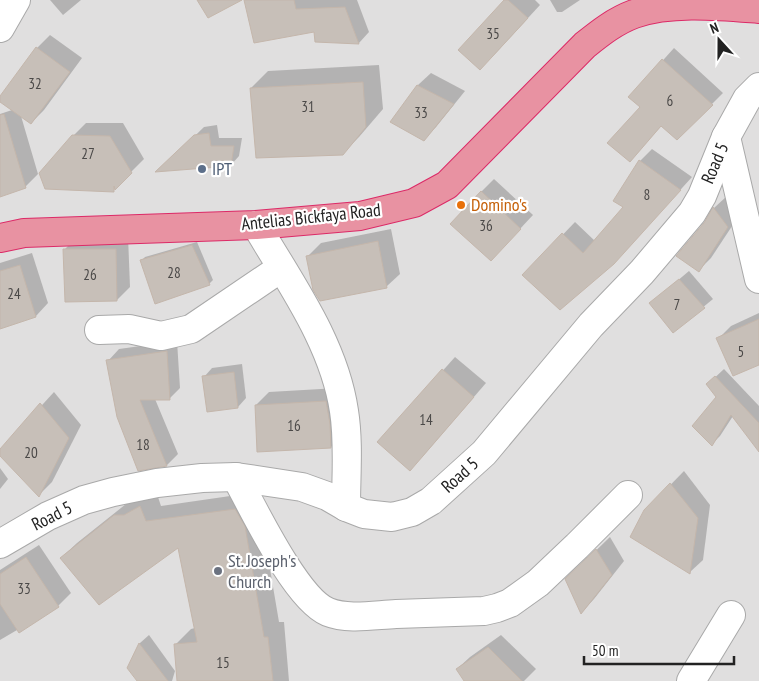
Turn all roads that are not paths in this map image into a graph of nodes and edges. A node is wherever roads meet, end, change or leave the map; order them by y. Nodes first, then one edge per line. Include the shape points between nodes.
1 (16, 0) edge
2 (759, 9) edge
3 (0, 28) edge
4 (759, 87) edge
5 (726, 137) junction
6 (256, 225) junction
7 (0, 238) edge
8 (281, 268) junction
9 (758, 275) edge
10 (99, 330) dead end
11 (236, 477) junction
12 (628, 495) dead end
13 (346, 507) junction
14 (0, 544) edge
15 (731, 615) dead end
16 (691, 681) edge

1 - 3 street
2 - 6 highway, Antelias Bickfaya Road via 672,6 634,14 608,27 585,45 447,185 414,202 360,216
4 - 5 street, Road 5 via 747,99
5 - 9 street
5 - 13 street, Road 5 via 692,213 592,325 484,454 431,501 412,512 392,517 364,514
6 - 7 highway, Antelias Bickfaya Road via 24,232
6 - 8 street
8 - 10 street via 191,329 161,336 129,329
8 - 13 street via 328,354 341,392 345,420
11 - 12 street via 298,584 327,612 349,616 484,611 510,603 538,583
11 - 13 street, Road 5 via 302,487
11 - 14 street, Road 5 via 157,483 112,492 48,516
15 - 16 street

